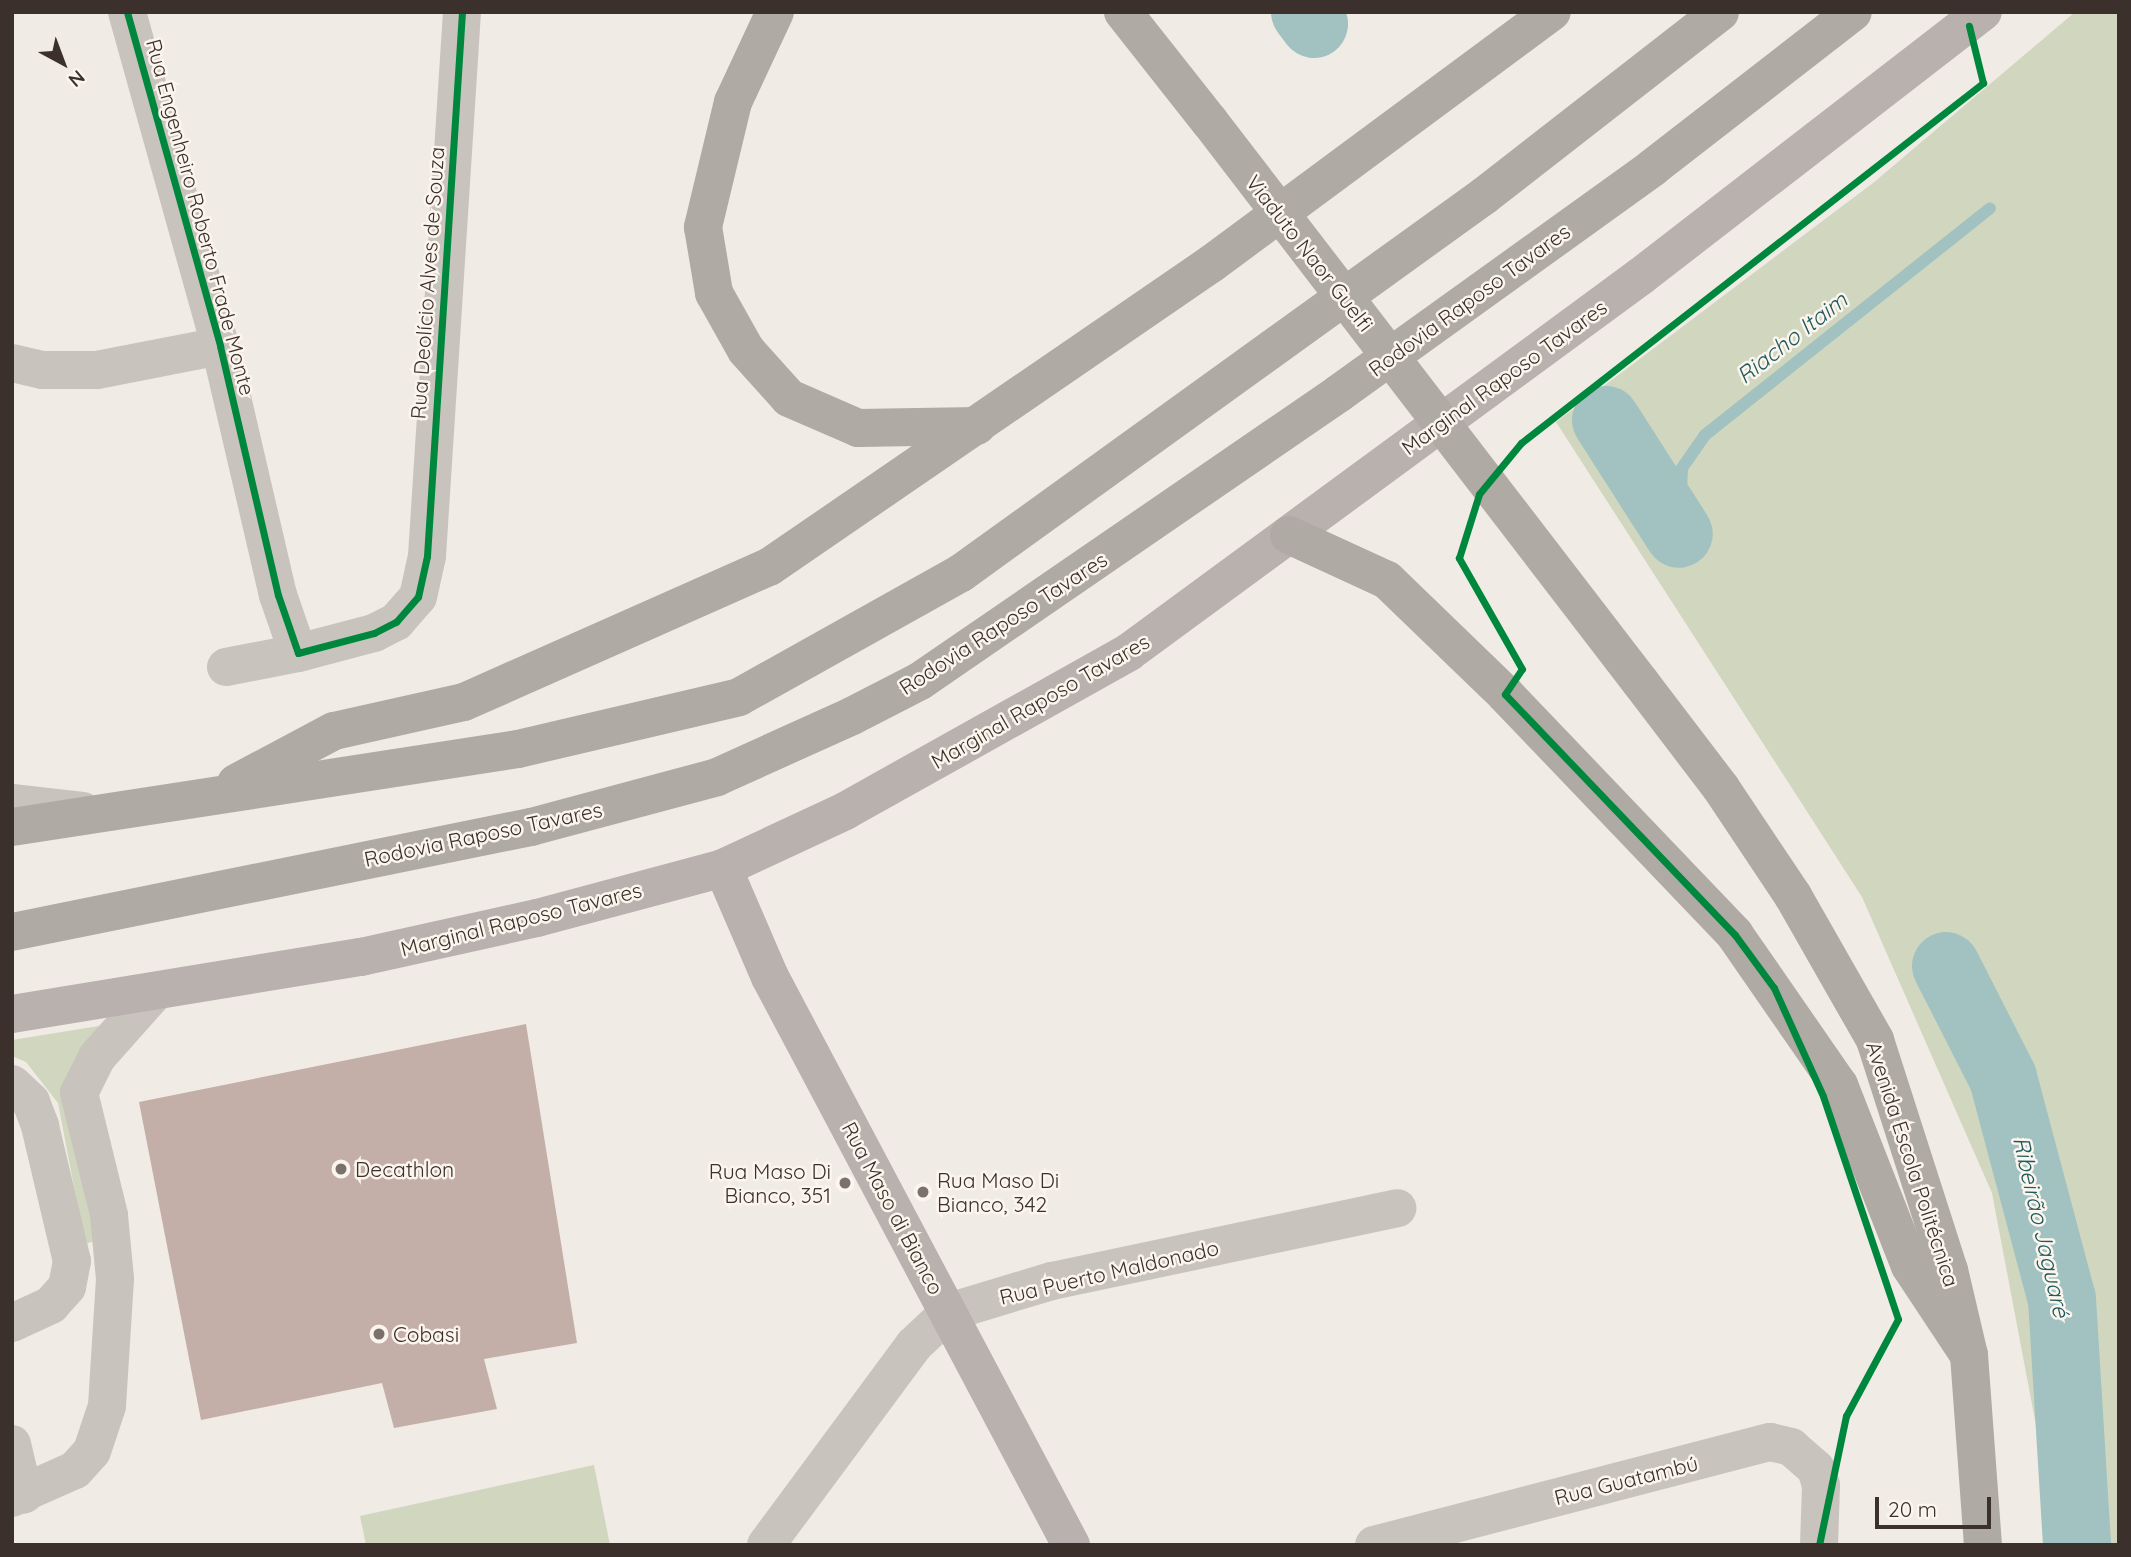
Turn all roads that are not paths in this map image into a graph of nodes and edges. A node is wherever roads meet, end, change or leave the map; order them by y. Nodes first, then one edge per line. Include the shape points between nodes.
1 (127, 12) edge
2 (462, 12) edge
3 (775, 12) edge
4 (1122, 12) edge
5 (1552, 12) edge
6 (1720, 12) edge
7 (1853, 12) edge
8 (1983, 12) edge
9 (220, 346) junction
10 (12, 363) edge
11 (983, 425) junction
12 (1289, 535) junction
13 (298, 653) junction
14 (226, 667) dead end
15 (1641, 683) joint
16 (206, 799) junction
17 (12, 803) edge
18 (103, 813) junction
19 (12, 827) edge
20 (723, 868) junction
21 (12, 932) edge
22 (154, 993) junction
23 (12, 1014) edge
24 (12, 1084) edge
25 (1397, 1208) dead end
26 (949, 1312) junction
27 (12, 1323) edge
28 (1969, 1355) junction
29 (12, 1444) edge
30 (18, 1497) edge
31 (1821, 1534) edge
32 (766, 1545) edge
33 (1071, 1545) edge
34 (1374, 1545) edge
35 (1983, 1545) edge

1 - 9 street, Rua Engenheiro Roberto Frade Monte
2 - 13 street, Rua Deolício Alves de Souza via 427,556 418,597 396,622 374,633
3 - 11 highway via 733,102 703,227 714,293 746,350 789,398 858,428 947,430
4 - 15 highway, Viaduto Naor Guelfi, bridge
5 - 11 highway
6 - 16 highway via 1484,196 961,573 804,664 739,696 632,726
7 - 21 highway, Rodovia Raposo Tavares via 1652,168 1295,425 920,681 852,716 717,777 531,827
8 - 12 main road, Marginal Raposo Tavares via 1834,132
9 - 10 street via 97,370 42,370
9 - 13 street, Rua Engenheiro Roberto Frade Monte via 278,595
11 - 16 highway via 769,567 464,702 334,731
12 - 20 main road, Marginal Raposo Tavares via 1129,652 845,811
12 - 28 highway via 1387,580 1505,694 1735,935 1839,1085 1910,1266
13 - 14 street, Rua Deolício Alves de Souza
15 - 28 highway, Avenida Escola Politécnica via 1721,788 1786,886 1875,1040 1945,1258
16 - 18 highway
17 - 18 street
18 - 19 highway
20 - 22 main road, Marginal Raposo Tavares via 537,918
20 - 26 main road, Rua Maso di Bianco via 770,977
22 - 23 main road, Marginal Raposo Tavares
22 - 30 street via 97,1057 79,1093 109,1215 116,1279 107,1406 92,1451 75,1470
24 - 27 street via 31,1102 40,1126 72,1261 67,1287 51,1305
25 - 26 street, Rua Puerto Maldonado via 1052,1281
26 - 32 street, Rua Puerto Maldonado via 914,1345
26 - 33 main road, Rua Maso di Bianco
28 - 35 highway, Avenida Escola Politécnica
29 - 30 street
31 - 34 street, Rua Guatambú via 1816,1469 1791,1447 1770,1442

